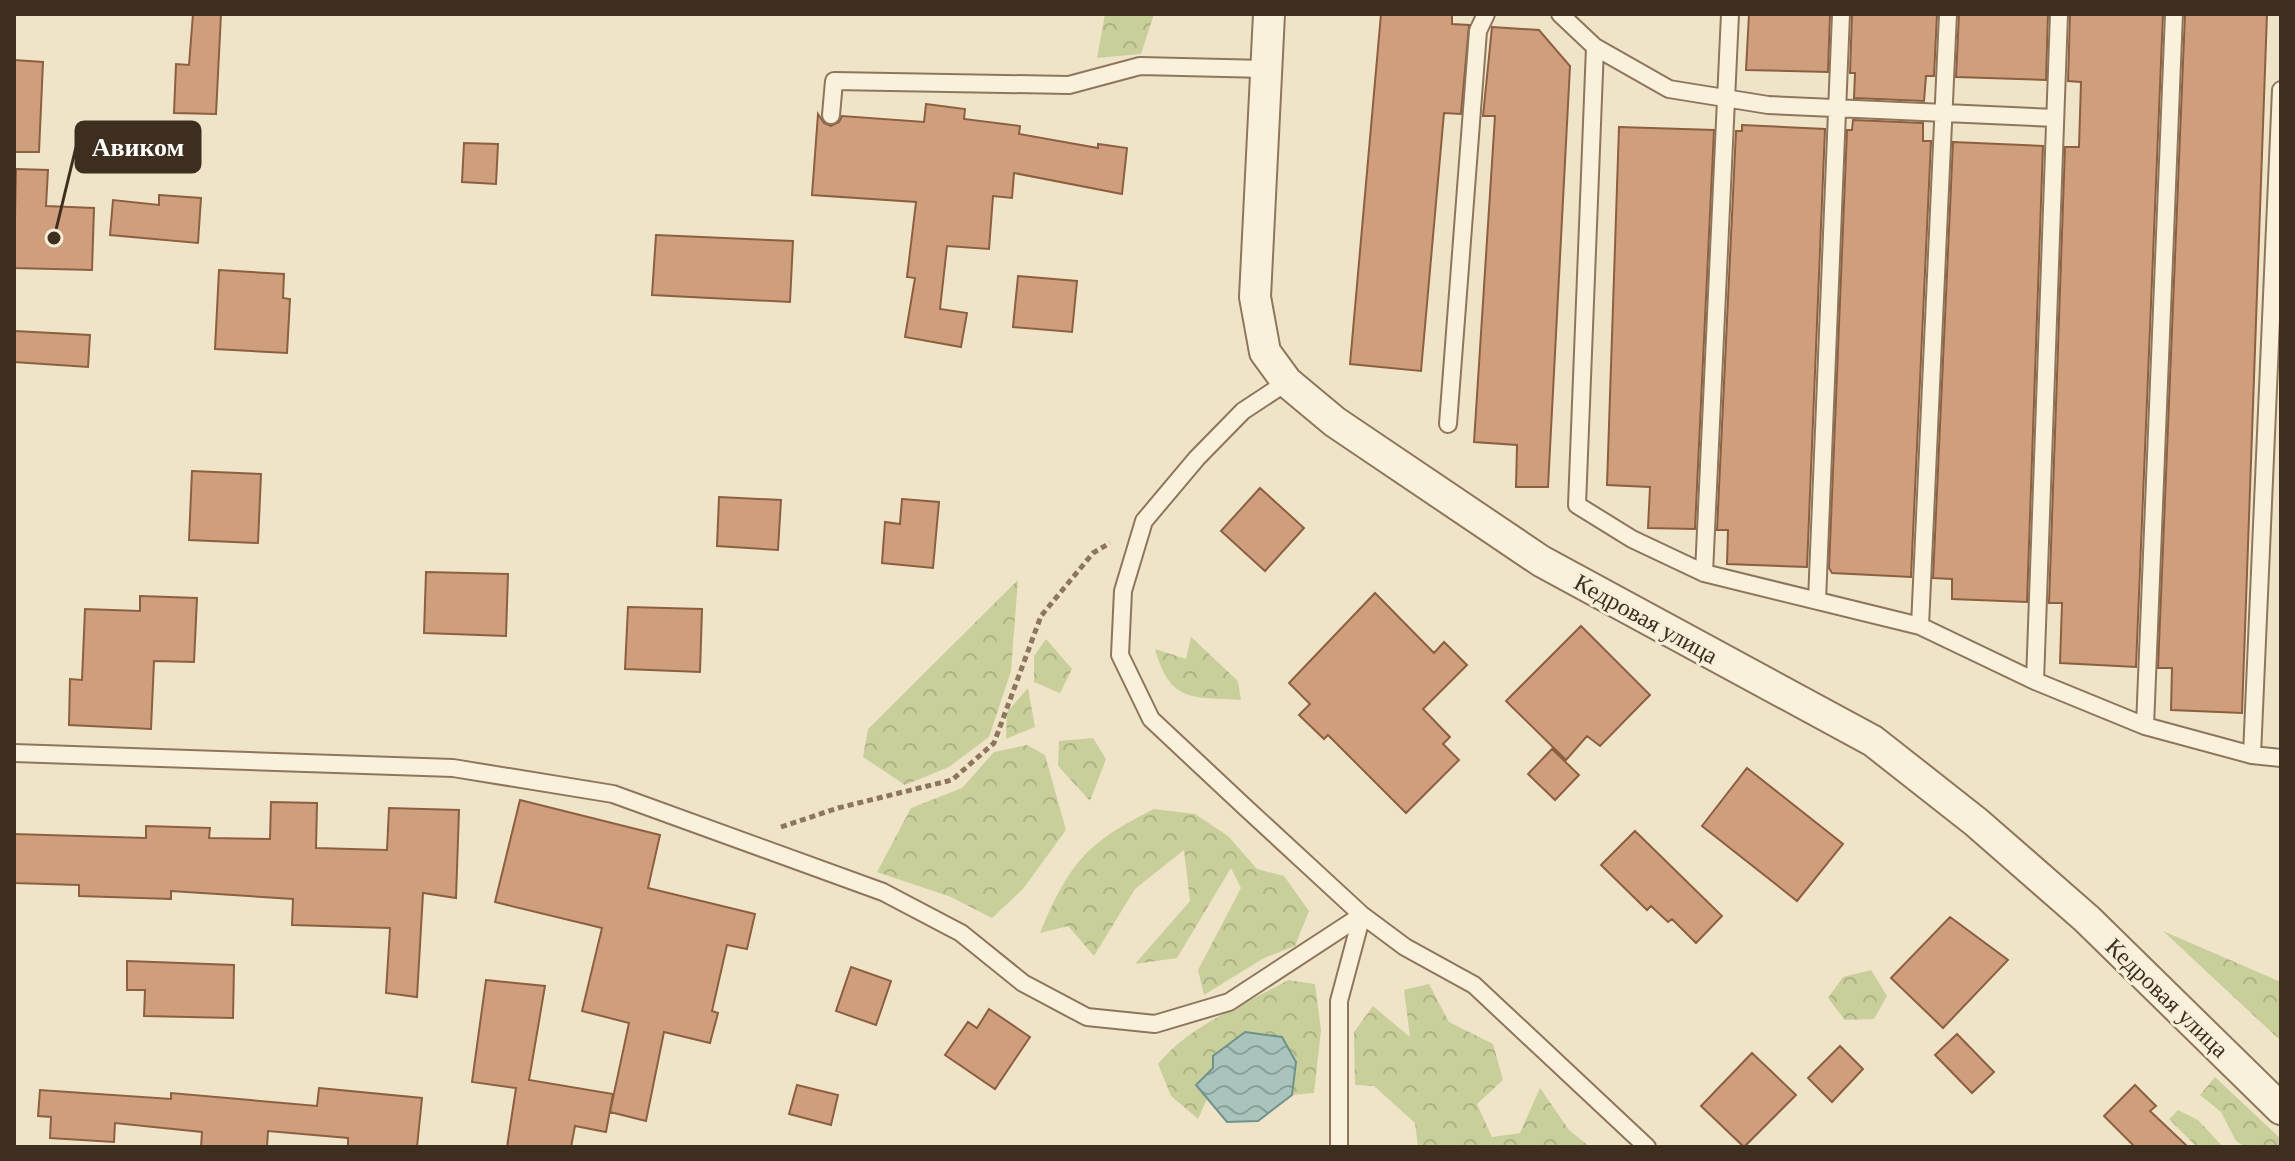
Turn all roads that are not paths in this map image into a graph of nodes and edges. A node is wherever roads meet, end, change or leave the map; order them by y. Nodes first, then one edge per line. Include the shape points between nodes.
1 (1269, 14) edge
2 (1486, 14) edge
3 (1560, 14) edge
4 (1730, 14) edge
5 (1841, 14) edge
6 (1948, 14) edge
7 (2059, 14) edge
8 (2174, 14) edge
9 (1595, 47) junction
10 (1266, 69) junction
11 (2281, 90) edge
12 (1727, 98) junction
13 (1837, 108) junction
14 (1944, 112) junction
15 (831, 115) dead end
16 (2055, 118) junction
17 (1287, 382) junction
18 (1448, 424) dead end
19 (1704, 573) junction
20 (1817, 601) junction
21 (1920, 626) junction
22 (2035, 681) junction
23 (2145, 726) junction
24 (14, 753) edge
25 (2252, 755) junction
26 (2281, 758) edge
27 (1362, 915) junction
28 (2281, 1109) edge
29 (1339, 1147) edge
30 (1647, 1147) edge

1 - 10 street, Кедровая улица
2 - 18 lane via 1478,31
3 - 9 lane
4 - 12 lane
5 - 13 lane
6 - 14 lane
7 - 16 lane
8 - 23 lane
9 - 12 lane via 1669,89
9 - 19 lane via 1577,505 1632,539
10 - 15 lane via 1140,66 1069,85 834,81
10 - 17 street, Кедровая улица via 1255,297 1265,352
11 - 25 lane
12 - 13 lane
12 - 19 lane
13 - 14 lane
13 - 20 lane
14 - 16 lane
14 - 21 lane
16 - 22 lane
17 - 27 lane via 1243,411 1144,521 1123,591 1120,655 1151,719
17 - 28 street, Кедровая улица via 1335,422 1541,561 1873,741 2087,919
19 - 20 lane
20 - 21 lane
21 - 22 lane
22 - 23 lane
23 - 25 lane
24 - 27 lane via 453,768 613,794 883,892 961,933 1023,983 1087,1017 1155,1024 1229,1002
25 - 26 lane
27 - 29 lane via 1339,1001
27 - 30 lane via 1405,947 1474,985

